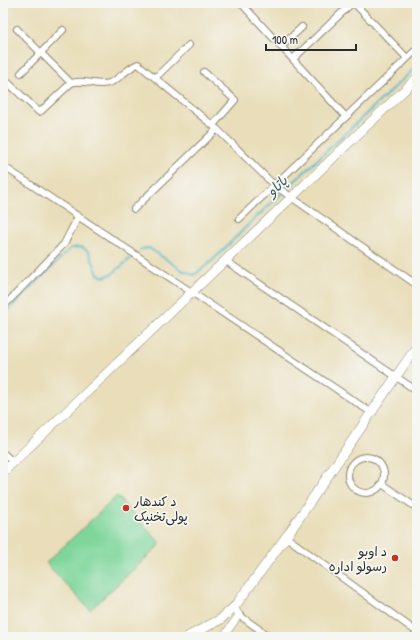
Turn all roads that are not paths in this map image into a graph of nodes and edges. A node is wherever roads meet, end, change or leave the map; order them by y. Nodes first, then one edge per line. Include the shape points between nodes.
1 (241, 3) edge
2 (353, 3) edge
3 (302, 27) dead end
4 (17, 30) dead end
5 (63, 30) dead end
6 (189, 45) dead end
7 (281, 47) junction
8 (417, 49) edge
9 (41, 53) junction
10 (407, 58) junction
11 (293, 59) junction
12 (204, 72) dead end
13 (21, 73) dead end
14 (3, 78) edge
15 (156, 78) junction
16 (417, 78) edge
17 (71, 83) junction
18 (346, 117) junction
19 (215, 127) junction
20 (3, 166) edge
21 (277, 187) junction
22 (288, 196) junction
23 (134, 209) dead end
24 (78, 217) junction
25 (239, 219) dead end
26 (226, 261) junction
27 (417, 285) edge
28 (193, 292) junction
29 (3, 307) edge
30 (417, 346) edge
31 (396, 377) junction
32 (417, 391) edge
33 (372, 413) junction
34 (3, 453) edge
35 (341, 458) junction
36 (13, 462) junction
37 (351, 465) junction
38 (3, 472) edge
39 (382, 484) junction
40 (417, 508) edge
41 (286, 538) junction
42 (236, 612) junction
43 (416, 629) edge
44 (3, 634) edge
45 (6, 637) edge
46 (187, 637) edge
47 (223, 637) edge
48 (270, 637) edge

1 - 7 street
2 - 10 street
2 - 11 street
3 - 7 street
4 - 9 street
5 - 9 street
6 - 15 street
7 - 11 street
8 - 10 street
9 - 13 street
9 - 17 street
10 - 18 street
11 - 18 street
12 - 19 street via 235,100
14 - 17 street via 39,112
15 - 17 street via 138,64 109,83
15 - 19 street
16 - 22 main road
18 - 21 street
19 - 21 street
19 - 23 street
20 - 24 street
21 - 22 street
21 - 25 street
22 - 26 main road
22 - 27 street
24 - 28 street
24 - 29 street via 64,244
26 - 28 main road
26 - 31 street
28 - 33 street
28 - 36 main road
30 - 31 main road
31 - 32 street
31 - 33 main road
33 - 35 main road
34 - 36 street
35 - 37 street
35 - 41 main road
36 - 38 main road
37 - 39 street via 361,457 379,461 385,472
37 - 39 street via 348,476 357,490 373,492
39 - 40 street
41 - 42 main road
41 - 43 street
42 - 46 main road
42 - 47 street
42 - 48 street
44 - 45 street

